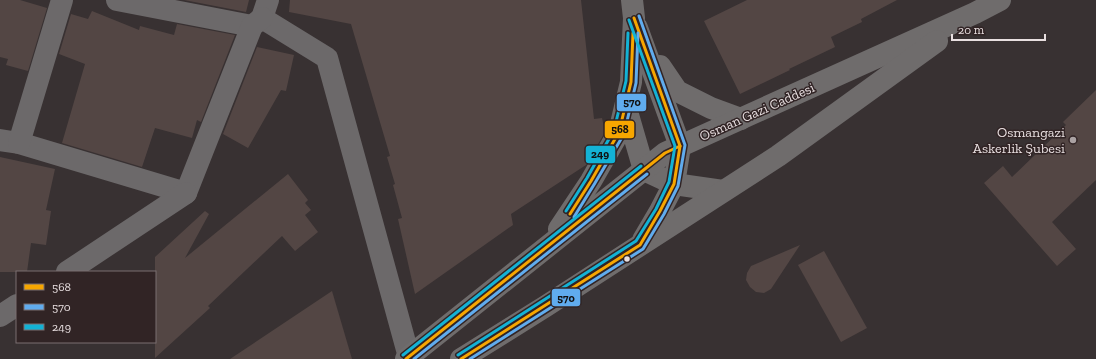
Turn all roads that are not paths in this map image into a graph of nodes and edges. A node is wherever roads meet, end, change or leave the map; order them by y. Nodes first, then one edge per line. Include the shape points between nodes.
1 (62, 0) edge
2 (117, 0) edge
3 (1000, 0) edge
4 (633, 9) edge
5 (975, 13) junction
6 (261, 15) edge
7 (626, 107) junction
8 (741, 119) junction
9 (10, 141) edge
10 (680, 146) junction
11 (644, 170) junction
12 (674, 184) junction
13 (723, 191) junction
14 (186, 193) junction
15 (640, 245) junction
16 (549, 246) junction
17 (68, 271) edge
18 (16, 306) edge
19 (0, 316) edge
20 (407, 358) edge
21 (461, 359) edge

1 - 9 street
2 - 6 street
3 - 5 main road, Osman Gazi Caddesi
4 - 7 main road via 631,82
4 - 8 main road via 653,54 677,91
4 - 10 main road
5 - 8 main road, Osman Gazi Caddesi
5 - 13 main road, Osman Gazi Caddesi via 778,156
6 - 14 street
6 - 20 street via 327,58
7 - 11 main road
7 - 16 main road via 619,132
8 - 10 main road, Osman Gazi Caddesi
9 - 14 street
10 - 11 main road, Osman Gazi Caddesi via 665,153
10 - 12 main road
11 - 12 main road
11 - 16 main road, Osman Gazi Caddesi
12 - 13 main road
12 - 15 main road
13 - 15 main road, Osman Gazi Caddesi
14 - 17 street
15 - 21 main road, Osman Gazi Caddesi
16 - 20 main road, Osman Gazi Caddesi
18 - 19 street

